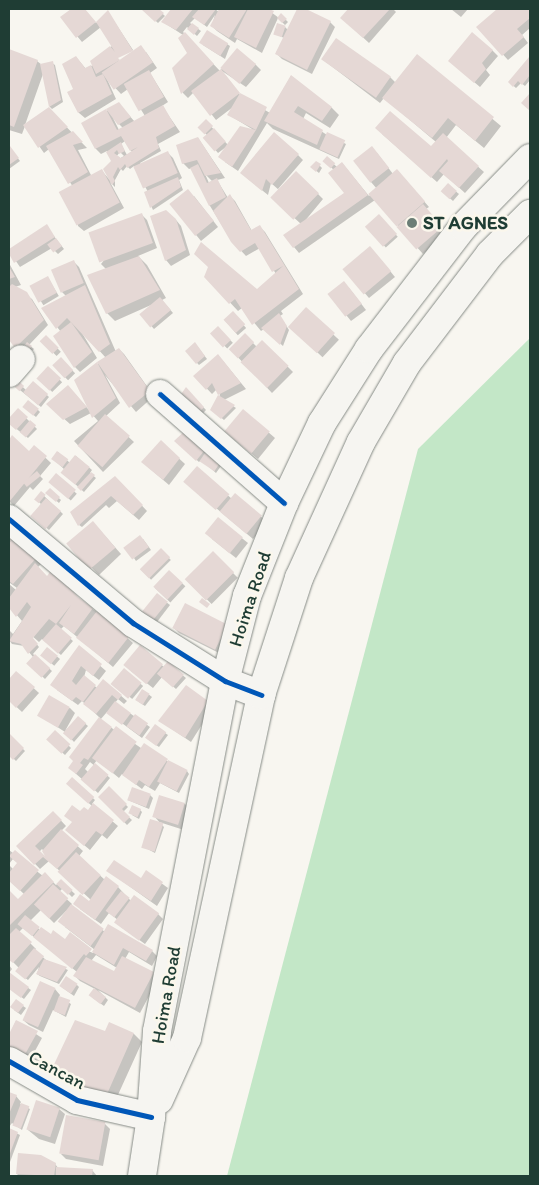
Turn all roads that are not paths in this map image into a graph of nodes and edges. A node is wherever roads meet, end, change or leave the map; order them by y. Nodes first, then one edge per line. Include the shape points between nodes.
1 (530, 158) edge
2 (530, 214) edge
3 (160, 394) dead end
4 (284, 503) junction
5 (9, 519) edge
6 (225, 681) junction
7 (261, 695) junction
8 (9, 1061) edge
9 (151, 1118) junction
10 (142, 1176) edge

1 - 4 main road, Hoima Road via 463,227 369,349 322,423
2 - 7 main road, Hoima Road via 490,254 407,364 361,442 299,578
3 - 4 main road
4 - 6 main road, Hoima Road via 247,596
5 - 6 main road via 133,623
6 - 7 main road
6 - 9 main road, Hoima Road via 157,1031
7 - 9 main road, Hoima Road via 187,1038
8 - 9 main road, Cancan via 77,1100
9 - 10 main road, Hoima Road

